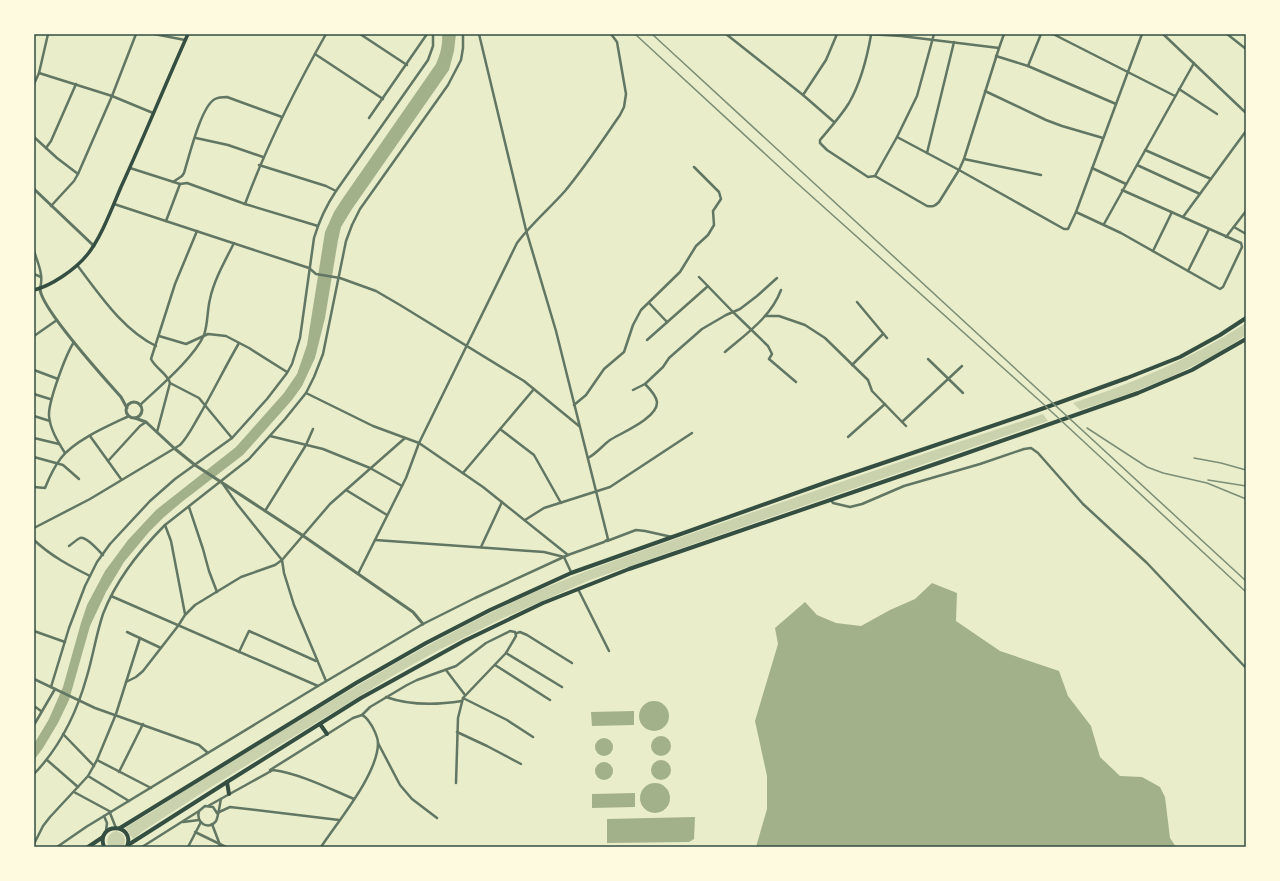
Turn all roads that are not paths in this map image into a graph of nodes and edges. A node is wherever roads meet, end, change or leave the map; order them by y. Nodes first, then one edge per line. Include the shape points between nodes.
1 (48, 34) edge
2 (136, 34) edge
3 (154, 34) edge
4 (188, 34) edge
5 (326, 34) edge
6 (360, 34) edge
7 (427, 34) edge
8 (433, 34) edge
9 (463, 34) edge
10 (479, 34) edge
11 (611, 34) edge
12 (726, 34) edge
13 (837, 34) edge
14 (869, 34) edge
15 (934, 34) edge
16 (1004, 34) edge
17 (1041, 34) edge
18 (1053, 34) edge
19 (1142, 34) edge
20 (1163, 34) edge
21 (1227, 34) edge
22 (932, 39) junction
23 (185, 40) junction
24 (954, 42) junction
25 (999, 48) junction
26 (1246, 49) edge
27 (314, 54) junction
28 (996, 56) junction
29 (1194, 63) junction
30 (406, 65) junction
31 (1028, 66) junction
32 (1128, 72) junction
33 (39, 73) junction
34 (34, 84) edge
35 (76, 84) junction
36 (1179, 89) junction
37 (985, 91) junction
38 (803, 95) junction
39 (112, 96) junction
40 (1175, 96) junction
41 (383, 99) junction
42 (1116, 104) junction
43 (154, 113) junction
44 (1246, 113) edge
45 (1217, 114) dead end
46 (282, 117) junction
47 (369, 118) dead end
48 (834, 122) junction
49 (1246, 131) edge
50 (34, 137) edge
51 (898, 137) junction
52 (196, 138) junction
53 (1103, 138) junction
54 (46, 148) junction
55 (1145, 150) junction
56 (927, 153) junction
57 (263, 157) junction
58 (964, 159) junction
59 (260, 165) junction
60 (1136, 165) junction
61 (694, 167) dead end
62 (130, 168) junction
63 (1092, 168) junction
64 (959, 170) junction
65 (78, 174) junction
66 (1041, 175) dead end
67 (875, 176) junction
68 (1210, 179) junction
69 (173, 182) junction
70 (180, 184) junction
71 (1126, 184) junction
72 (34, 189) edge
73 (1122, 190) junction
74 (336, 191) junction
75 (1200, 194) junction
76 (114, 204) junction
77 (245, 204) junction
78 (51, 206) junction
79 (1246, 211) edge
80 (1076, 212) junction
81 (1172, 212) junction
82 (1183, 217) junction
83 (166, 222) junction
84 (1104, 224) junction
85 (318, 226) junction
86 (1234, 227) junction
87 (1209, 229) junction
88 (526, 230) junction
89 (197, 231) junction
90 (1246, 234) edge
91 (1226, 236) junction
92 (234, 243) junction
93 (94, 246) junction
94 (34, 251) edge
95 (1153, 251) junction
96 (77, 265) junction
97 (309, 268) junction
98 (1188, 271) junction
99 (34, 274) edge
100 (42, 277) junction
101 (699, 277) dead end
102 (340, 278) junction
103 (777, 278) dead end
104 (708, 286) junction
105 (40, 288) junction
106 (34, 290) edge
107 (781, 290) dead end
108 (857, 302) dead end
109 (649, 303) junction
110 (733, 312) junction
111 (765, 316) junction
112 (1246, 318) edge
113 (57, 320) junction
114 (667, 322) junction
115 (751, 330) junction
116 (883, 334) junction
117 (204, 335) junction
118 (34, 336) edge
119 (159, 336) junction
120 (887, 338) dead end
121 (1246, 339) edge
122 (647, 340) dead end
123 (74, 342) junction
124 (239, 343) junction
125 (156, 346) junction
126 (467, 346) junction
127 (725, 352) dead end
128 (928, 359) dead end
129 (852, 365) junction
130 (962, 366) dead end
131 (34, 370) edge
132 (287, 373) junction
133 (58, 379) junction
134 (169, 379) junction
135 (948, 379) junction
136 (796, 382) dead end
137 (170, 383) junction
138 (645, 384) junction
139 (534, 389) junction
140 (633, 390) dead end
141 (306, 393) junction
142 (963, 393) dead end
143 (34, 394) edge
144 (121, 397) junction
145 (50, 399) junction
146 (132, 403) junction
147 (885, 404) junction
148 (140, 405) junction
149 (206, 405) junction
150 (574, 405) junction
151 (127, 408) junction
152 (142, 411) junction
153 (34, 416) edge
154 (129, 416) junction
155 (135, 418) junction
156 (50, 421) junction
157 (146, 422) junction
158 (902, 422) junction
159 (906, 426) dead end
160 (580, 427) junction
161 (313, 429) dead end
162 (500, 429) junction
163 (157, 433) junction
164 (692, 433) dead end
165 (90, 436) junction
166 (270, 436) junction
167 (848, 437) dead end
168 (34, 438) edge
169 (232, 438) junction
170 (404, 438) junction
171 (419, 443) junction
172 (60, 444) junction
173 (306, 445) junction
174 (174, 448) junction
175 (65, 453) junction
176 (34, 457) edge
177 (588, 458) junction
178 (108, 460) junction
179 (57, 463) junction
180 (195, 465) junction
181 (370, 468) junction
182 (463, 473) junction
183 (79, 479) dead end
184 (121, 480) junction
185 (222, 483) junction
186 (402, 486) junction
187 (34, 487) edge
188 (346, 490) junction
189 (597, 492) junction
190 (831, 500) junction
191 (502, 502) junction
192 (561, 503) junction
193 (189, 507) junction
194 (265, 511) junction
195 (387, 515) junction
196 (525, 520) junction
197 (166, 525) junction
198 (34, 528) edge
199 (302, 535) junction
200 (673, 537) junction
201 (34, 540) edge
202 (375, 540) junction
203 (607, 541) junction
204 (69, 546) dead end
205 (481, 547) junction
206 (103, 554) junction
207 (568, 555) junction
208 (564, 557) junction
209 (282, 560) junction
210 (571, 573) junction
211 (358, 574) junction
212 (90, 576) junction
213 (577, 588) junction
214 (217, 592) junction
215 (111, 596) junction
216 (185, 615) junction
217 (423, 624) junction
218 (178, 626) junction
219 (34, 632) edge
220 (127, 632) dead end
221 (516, 633) junction
222 (140, 638) junction
223 (65, 642) junction
224 (162, 648) junction
225 (609, 651) dead end
226 (239, 652) junction
227 (506, 653) junction
228 (317, 661) junction
229 (572, 663) dead end
230 (495, 665) junction
231 (1246, 668) edge
232 (446, 670) junction
233 (34, 679) edge
234 (326, 681) junction
235 (126, 682) junction
236 (318, 686) junction
237 (51, 687) junction
238 (562, 687) dead end
239 (55, 689) junction
240 (386, 697) junction
241 (463, 698) junction
242 (80, 700) junction
243 (550, 700) dead end
244 (34, 706) edge
245 (42, 711) junction
246 (116, 714) junction
247 (362, 715) junction
248 (143, 724) junction
249 (320, 724) junction
250 (34, 725) edge
251 (457, 732) junction
252 (63, 734) junction
253 (327, 734) junction
254 (533, 737) dead end
255 (378, 742) junction
256 (208, 753) junction
257 (47, 760) junction
258 (97, 760) junction
259 (521, 764) dead end
260 (94, 766) junction
261 (270, 770) junction
262 (119, 772) junction
263 (34, 774) edge
264 (88, 776) junction
265 (227, 782) junction
266 (456, 783) dead end
267 (78, 787) junction
268 (151, 788) junction
269 (74, 792) junction
270 (229, 794) junction
271 (222, 798) junction
272 (354, 799) junction
273 (129, 801) junction
274 (208, 806) junction
275 (199, 811) junction
276 (110, 813) junction
277 (217, 813) junction
278 (104, 816) junction
279 (437, 818) dead end
280 (339, 820) junction
281 (200, 821) junction
282 (182, 822) junction
283 (212, 824) junction
284 (118, 828) junction
285 (195, 832) junction
286 (104, 835) junction
287 (34, 844) edge
288 (128, 846) edge
289 (219, 846) edge
290 (57, 847) edge
291 (88, 847) edge
292 (104, 847) edge
293 (142, 847) edge
294 (188, 847) edge
295 (226, 847) edge
296 (321, 847) edge

1 - 33 street
2 - 39 street
3 - 23 street
4 - 23 main road
5 - 27 street
6 - 30 street
7 - 30 street
8 - 74 street via 433,46 428,60
9 - 102 street via 461,60 448,85 360,209 346,242
10 - 88 street
11 - 88 street via 617,42 626,94 624,107 587,164 564,192
12 - 38 street
13 - 38 street via 826,60
14 - 22 street
14 - 48 street via 866,60 855,90 849,103
15 - 22 street
16 - 25 street
17 - 31 street
18 - 32 street
19 - 32 street
20 - 29 street
21 - 26 street
22 - 24 street
22 - 51 street via 917,96
23 - 43 main road
24 - 25 street
24 - 56 street
25 - 28 street
27 - 41 street
27 - 46 street
28 - 31 street
28 - 37 street
29 - 36 street
29 - 44 street
30 - 41 street
31 - 42 street
32 - 40 street
32 - 42 street
33 - 34 street
33 - 35 street
35 - 39 street
35 - 54 street
36 - 40 street
36 - 45 street
37 - 53 street via 1046,120
37 - 58 street
38 - 48 street
39 - 43 street
39 - 65 street
40 - 55 street
41 - 47 street
42 - 53 street
43 - 62 main road
46 - 52 street via 227,97 220,97 214,99 205,110
46 - 57 street
48 - 67 street via 820,140 821,144 868,177
49 - 68 street
50 - 54 street
51 - 56 street
51 - 67 street
52 - 57 street
52 - 69 street via 184,173
53 - 63 street
54 - 65 street
55 - 60 street
55 - 68 street
56 - 64 street
57 - 59 street
58 - 64 street
58 - 66 street
59 - 74 street
59 - 77 street
60 - 71 street
60 - 75 street
61 - 109 street via 721,195 713,211 714,225 696,246 680,272
62 - 69 street
62 - 76 main road
63 - 71 street
63 - 80 street
64 - 67 street via 939,202 931,207
64 - 80 street via 1064,229 1069,228
65 - 78 street
68 - 75 street
69 - 70 street
70 - 77 street via 187,183
70 - 83 street
71 - 73 street
72 - 78 street
73 - 81 street
73 - 84 street
74 - 85 street
75 - 82 street
76 - 83 street
76 - 93 main road
77 - 85 street
78 - 93 street
79 - 86 street
80 - 84 street
81 - 82 street
81 - 95 street
82 - 87 street
83 - 89 street
84 - 95 street
85 - 97 street
86 - 90 street
86 - 91 street
87 - 91 street
87 - 98 street
88 - 126 street via 500,275
88 - 150 street via 556,331
89 - 92 street
89 - 119 street via 175,284
91 - 98 street via 1241,243 1242,247 1223,287 1220,289
92 - 97 street
92 - 117 street via 212,292
93 - 96 main road
94 - 100 street
95 - 98 street
96 - 105 main road
96 - 125 street via 119,318 134,333
97 - 102 street via 316,274
97 - 132 street via 300,338
99 - 100 street
100 - 105 street
101 - 104 street
102 - 126 street via 376,291
102 - 141 street via 324,354
103 - 110 street via 757,296
104 - 110 street
104 - 114 street
105 - 106 main road
105 - 113 street via 41,297
107 - 111 street via 777,301
108 - 116 street
109 - 114 street
109 - 150 street via 641,310 633,325 624,352 604,369 586,395
110 - 115 street
110 - 138 street via 702,329 669,358
111 - 115 street
111 - 129 street via 779,316 805,325 825,338
112 - 200 highway via 1180,357 1127,378
113 - 118 street
113 - 123 street
114 - 122 street
115 - 127 street
115 - 136 street via 771,350 769,359
116 - 120 street
116 - 129 street
117 - 119 street via 186,344
117 - 124 street via 224,336
117 - 134 street via 198,346
119 - 125 street
121 - 190 highway via 1192,370 1138,394
123 - 133 street
123 - 144 street
124 - 132 street
124 - 149 street
125 - 134 street via 151,360
126 - 139 street
126 - 171 street
128 - 135 street
129 - 147 street via 868,380 872,391
130 - 135 street
131 - 133 street
132 - 169 street via 268,399
133 - 145 street
134 - 137 street
134 - 148 street
135 - 142 street
135 - 158 street
137 - 149 street via 199,398
137 - 163 street
138 - 140 street
138 - 177 street via 654,394 657,402 655,409 644,421 608,441
139 - 160 street
139 - 162 street
141 - 166 street
141 - 170 street via 373,426
143 - 145 street
144 - 146 street
144 - 151 street
145 - 156 street
146 - 148 street
146 - 151 street
147 - 158 street
147 - 167 street
148 - 152 street
149 - 169 street
149 - 174 street via 185,439
150 - 160 street
151 - 154 street
152 - 155 street via 139,417
152 - 157 street
153 - 156 street
154 - 155 street
154 - 165 street
155 - 157 street
156 - 172 street
157 - 163 street
157 - 178 street
158 - 159 street
160 - 177 street
161 - 173 street
162 - 182 street
162 - 192 street via 534,455
163 - 174 street
164 - 189 street via 610,487
165 - 175 street
165 - 178 street
166 - 173 street
166 - 185 street
168 - 172 street
169 - 180 street
170 - 171 street
170 - 181 street
171 - 182 street
171 - 186 street
172 - 175 street
173 - 181 street via 323,448
173 - 194 street
174 - 180 street
174 - 184 street
175 - 179 street
176 - 179 street
177 - 189 street
178 - 184 street
179 - 183 street
179 - 187 street via 44,488
180 - 185 street
180 - 206 street via 174,479 150,501
181 - 186 street
181 - 188 street
182 - 191 street
184 - 198 street
185 - 193 street
185 - 194 street
185 - 209 street
186 - 195 street
188 - 195 street
188 - 199 street
189 - 192 street
189 - 203 street
190 - 213 highway
190 - 231 street via 845,506 862,504 904,486 1024,448 1031,448 1083,504 1147,563
191 - 196 street
191 - 205 street
192 - 196 street via 544,508
193 - 197 street
193 - 214 street
194 - 199 street
195 - 202 street
196 - 207 street
197 - 215 street via 132,564
197 - 216 street via 172,541
199 - 209 street
199 - 211 street
200 - 203 street via 636,530
200 - 210 highway
201 - 212 street via 46,552
202 - 205 street
202 - 211 street
203 - 207 street
204 - 206 street via 84,538
205 - 208 street via 544,552
206 - 212 street
207 - 208 street
208 - 210 street
208 - 217 street
209 - 214 street via 241,577
209 - 228 street via 294,605
210 - 284 highway via 426,643
211 - 217 street via 413,612
212 - 223 street
213 - 225 street
213 - 249 highway via 464,641
214 - 216 street via 195,605
215 - 218 street
215 - 242 street via 97,633
216 - 218 street
217 - 234 street
218 - 224 street
218 - 226 street
219 - 223 street
220 - 222 street
221 - 227 street via 515,640
221 - 229 street via 527,635
221 - 232 street via 514,630 510,631 494,639
222 - 224 street
222 - 235 street
223 - 237 street
224 - 235 street via 143,671
226 - 228 street via 249,631
226 - 236 street
227 - 230 street
227 - 238 street
228 - 234 street
230 - 241 street
230 - 243 street
232 - 240 street via 417,680
232 - 241 street
233 - 237 street
234 - 236 street
235 - 246 street
236 - 256 street
237 - 239 street
239 - 242 street
239 - 245 street
240 - 241 street via 420,704 437,704
240 - 247 street
241 - 251 street
241 - 254 street
242 - 246 street via 95,708
242 - 252 street
244 - 245 street
245 - 250 street
246 - 248 street
246 - 258 street
247 - 253 street
247 - 255 street via 368,720
248 - 256 street via 199,745
248 - 262 street
249 - 253 highway
249 - 265 highway
251 - 259 street
251 - 266 street
252 - 257 street
252 - 260 street
253 - 261 street
255 - 272 street via 374,764
255 - 279 street via 400,785 412,799
256 - 268 street
257 - 263 street
257 - 267 street
258 - 260 street
258 - 262 street
260 - 264 street
261 - 270 street
261 - 272 street via 311,781
262 - 268 street
264 - 267 street
264 - 273 street
265 - 270 highway
265 - 288 highway
267 - 269 street
268 - 273 street
269 - 276 street
269 - 287 street via 43,826
270 - 271 street
271 - 274 street
271 - 277 street
272 - 280 street
273 - 276 street
274 - 275 street
274 - 277 street via 213,807
275 - 281 street
275 - 282 street
276 - 278 street
276 - 284 street
277 - 280 street via 230,807
277 - 283 street via 217,818
278 - 286 street via 107,823
278 - 290 street
280 - 296 street
281 - 282 street
281 - 283 street
281 - 285 street
282 - 293 street
283 - 289 street
284 - 286 highway via 108,830
284 - 288 highway via 127,833
285 - 289 street
285 - 294 street
286 - 291 highway
286 - 292 highway
289 - 295 street

